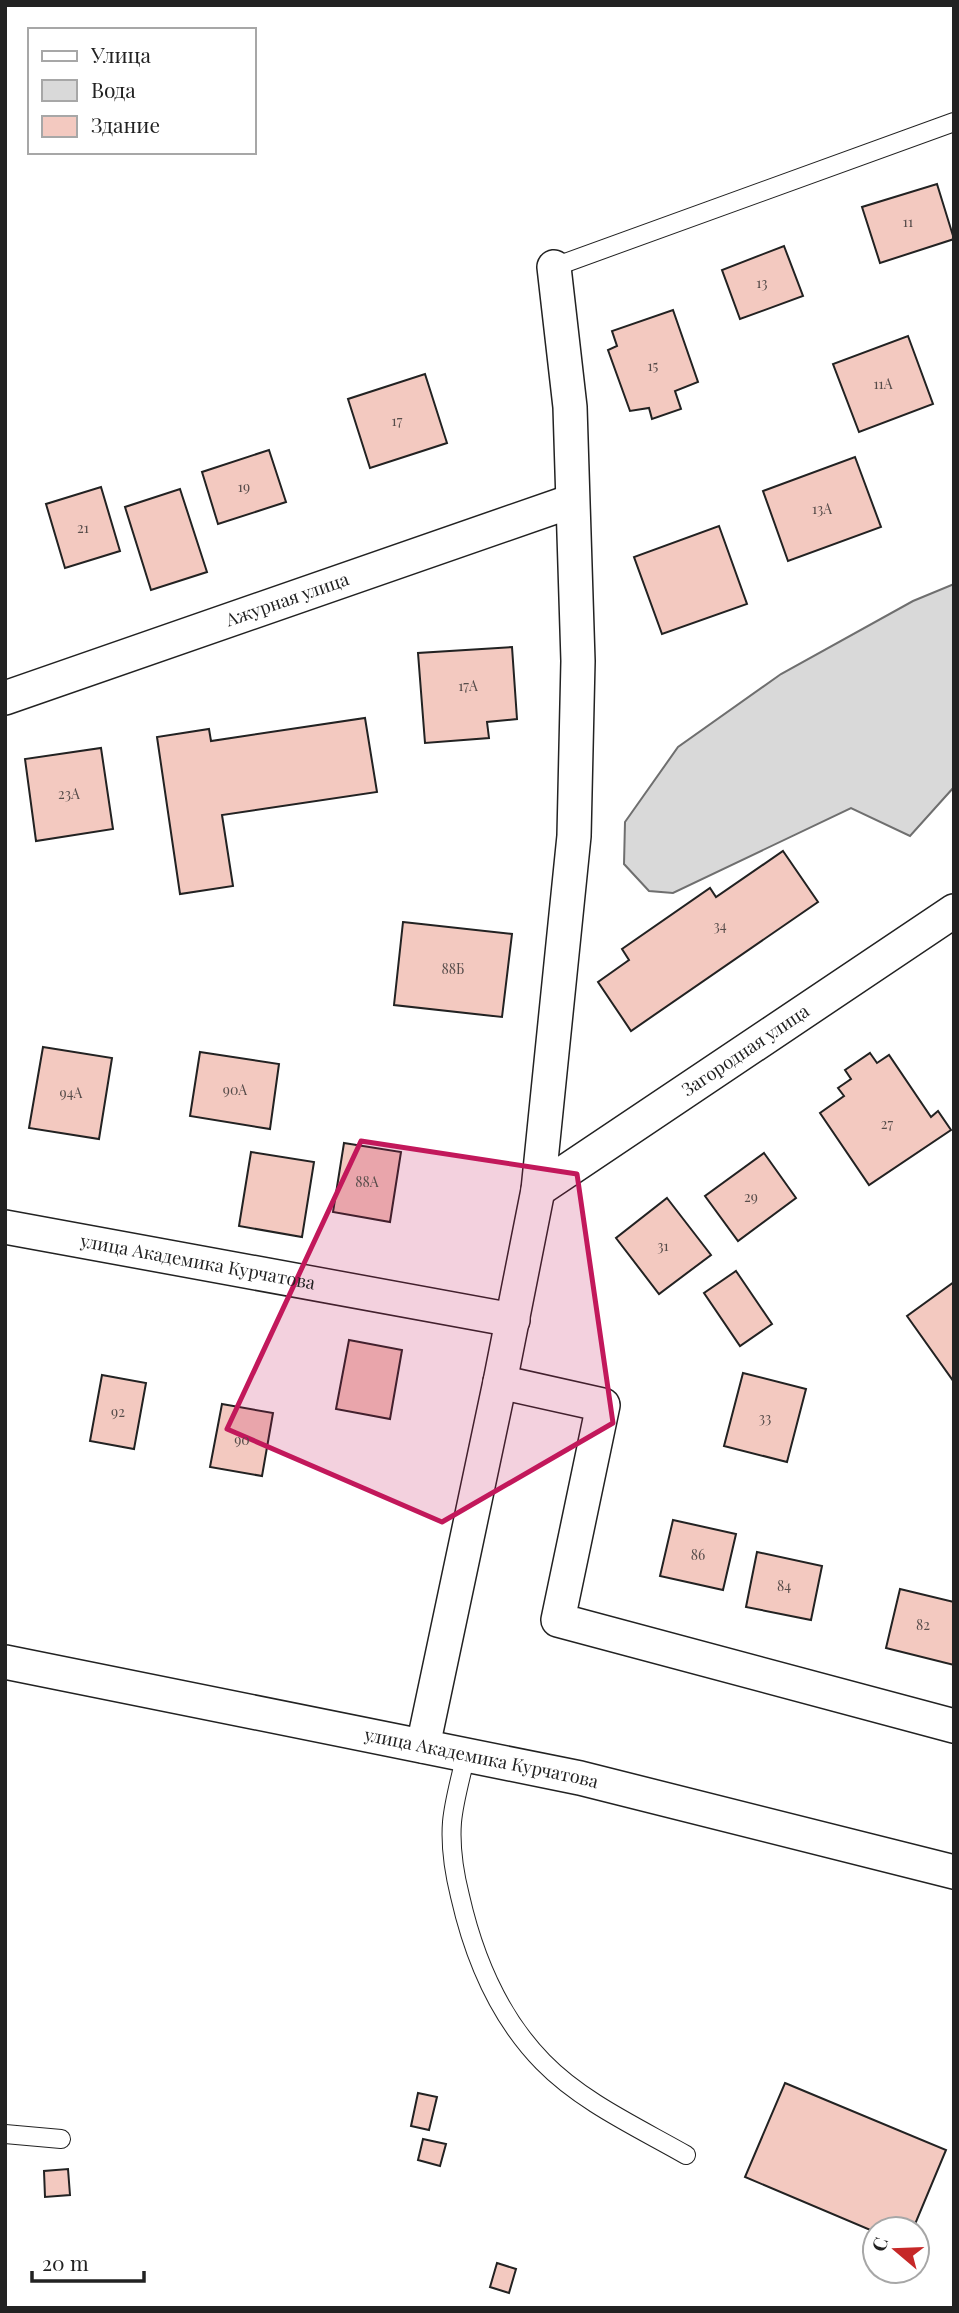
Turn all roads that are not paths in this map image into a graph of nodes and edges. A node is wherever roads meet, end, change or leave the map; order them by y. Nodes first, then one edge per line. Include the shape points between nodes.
1 (954, 122) edge
2 (554, 267) joint
3 (572, 501) junction
4 (5, 698) edge
5 (954, 911) edge
6 (538, 1190) junction
7 (5, 1227) edge
8 (513, 1320) junction
9 (500, 1382) junction
10 (5, 1662) edge
11 (954, 1726) edge
12 (423, 1746) junction
13 (466, 1754) junction
14 (954, 1872) edge
15 (5, 2134) edge
16 (61, 2139) dead end
17 (686, 2155) dead end

1 - 2 lane
2 - 3 street via 570,407
3 - 4 street, Ажурная улица
3 - 6 street via 578,661 574,836
5 - 6 street, Загородная улица
6 - 8 street
7 - 8 street, улица Академика Курчатова
8 - 9 street
9 - 11 street via 603,1405 558,1620
9 - 12 street
10 - 12 street, улица Академика Курчатова
12 - 13 street, улица Академика Курчатова
13 - 14 street, улица Академика Курчатова
13 - 17 lane via 452,1822 452,1859 477,1959 502,2009 543,2062 592,2101
15 - 16 lane

